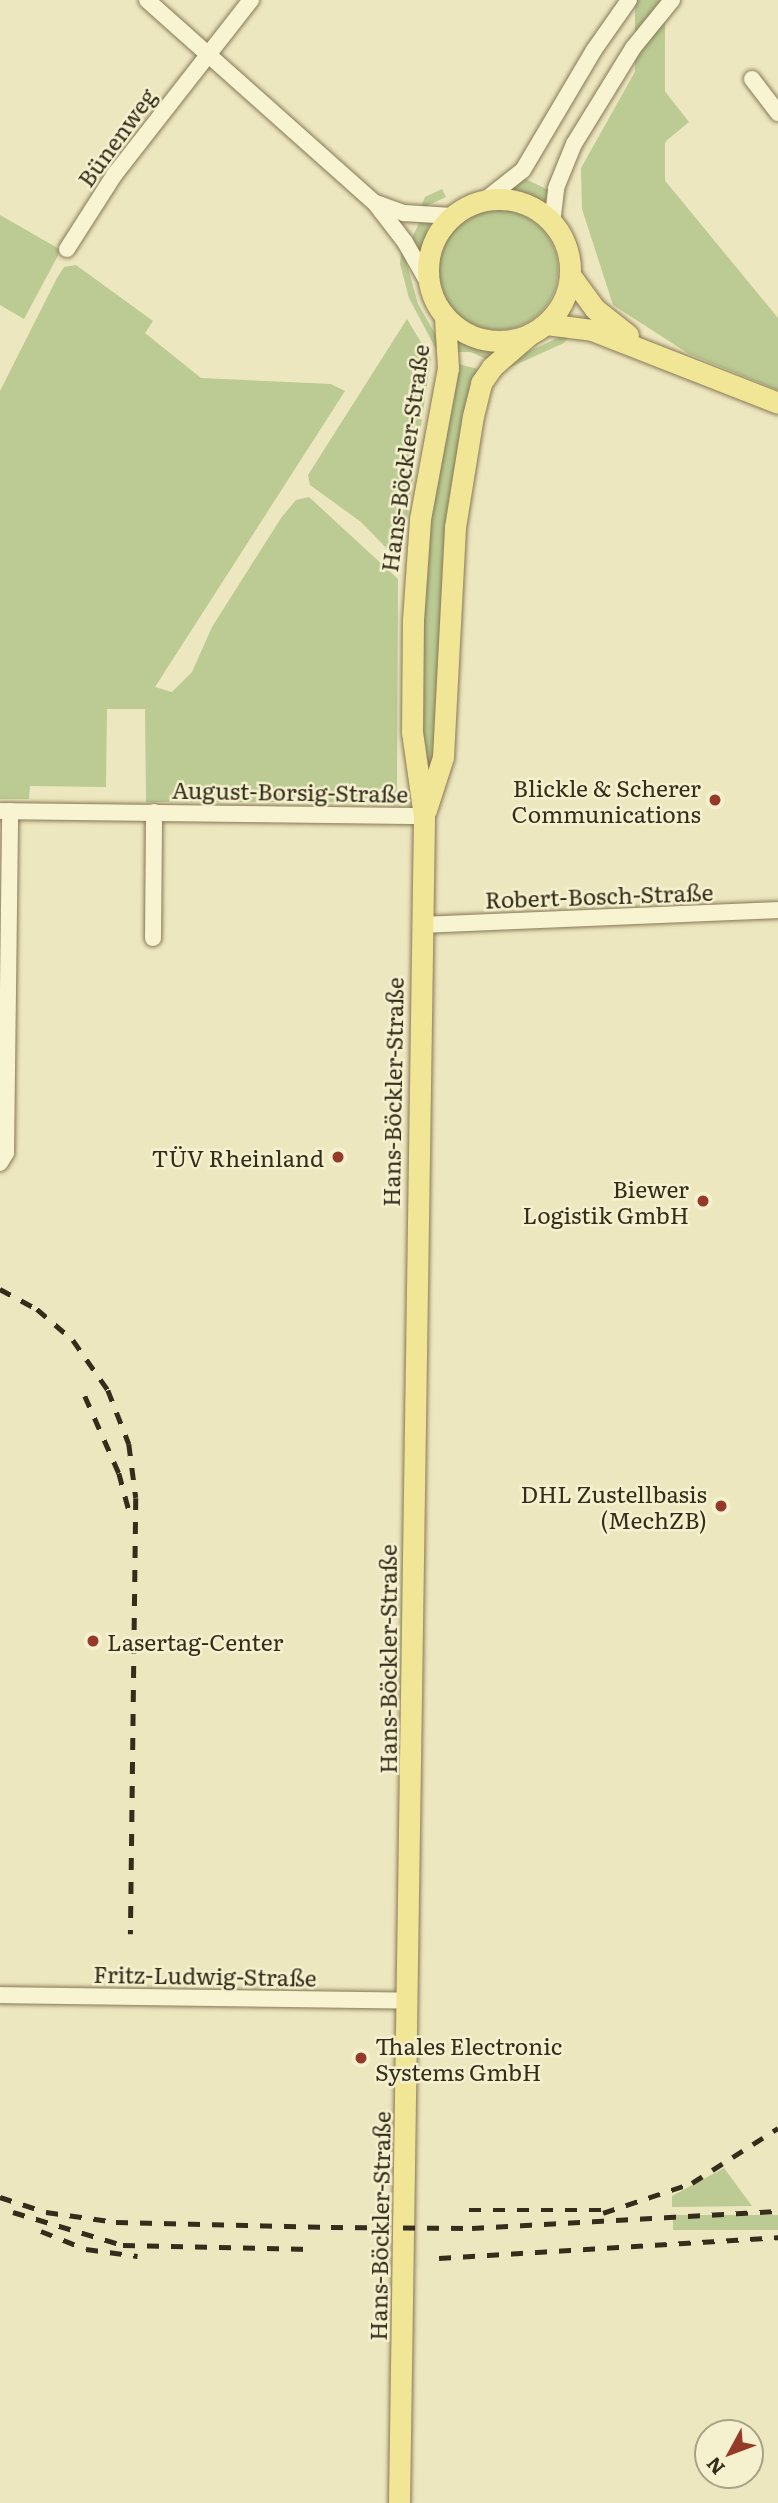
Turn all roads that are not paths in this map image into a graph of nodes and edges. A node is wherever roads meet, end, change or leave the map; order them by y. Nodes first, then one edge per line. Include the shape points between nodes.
1 (147, 0) edge
2 (251, 0) edge
3 (629, 0) edge
4 (672, 0) edge
5 (206, 53) junction
6 (752, 79) dead end
7 (778, 113) edge
8 (485, 200) junction
9 (375, 203) junction
10 (452, 216) junction
11 (552, 223) junction
12 (66, 250) dead end
13 (570, 275) junction
14 (429, 284) junction
15 (445, 317) junction
16 (538, 329) junction
17 (646, 349) junction
18 (778, 403) edge
19 (5, 811) edge
20 (154, 812) junction
21 (424, 816) junction
22 (778, 911) edge
23 (422, 925) junction
24 (153, 938) dead end
25 (0, 1163) edge
26 (0, 1995) edge
27 (409, 2001) junction
28 (399, 2503) edge

1 - 5 street
2 - 5 street, Bünenweg
3 - 8 street via 523,170
4 - 11 street via 633,48 574,144 556,188
5 - 9 street
5 - 12 street, Bünenweg via 115,174
6 - 7 street
8 - 10 main road
8 - 11 main road via 522,203
9 - 10 street via 404,213
9 - 14 street
10 - 14 main road via 432,247
11 - 13 main road via 566,247
13 - 16 main road via 563,302
13 - 17 main road via 595,309
14 - 15 main road
15 - 16 main road via 467,334 485,340 503,341
15 - 21 main road, Hans-Böckler-Straße via 448,368 423,496 414,584 412,732
16 - 17 main road via 592,330
16 - 21 main road, Hans-Böckler-Straße via 492,367 481,383 473,416 455,527 443,757
17 - 18 main road
19 - 20 street, August-Borsig-Straße
19 - 25 street, August-Borsig-Straße via 6,1153
20 - 21 street, August-Borsig-Straße
20 - 24 street, August-Borsig-Straße
21 - 23 main road, Hans-Böckler-Straße
22 - 23 street, Robert-Bosch-Straße
23 - 27 main road, Hans-Böckler-Straße
26 - 27 street, Fritz-Ludwig-Straße
27 - 28 main road, Hans-Böckler-Straße

